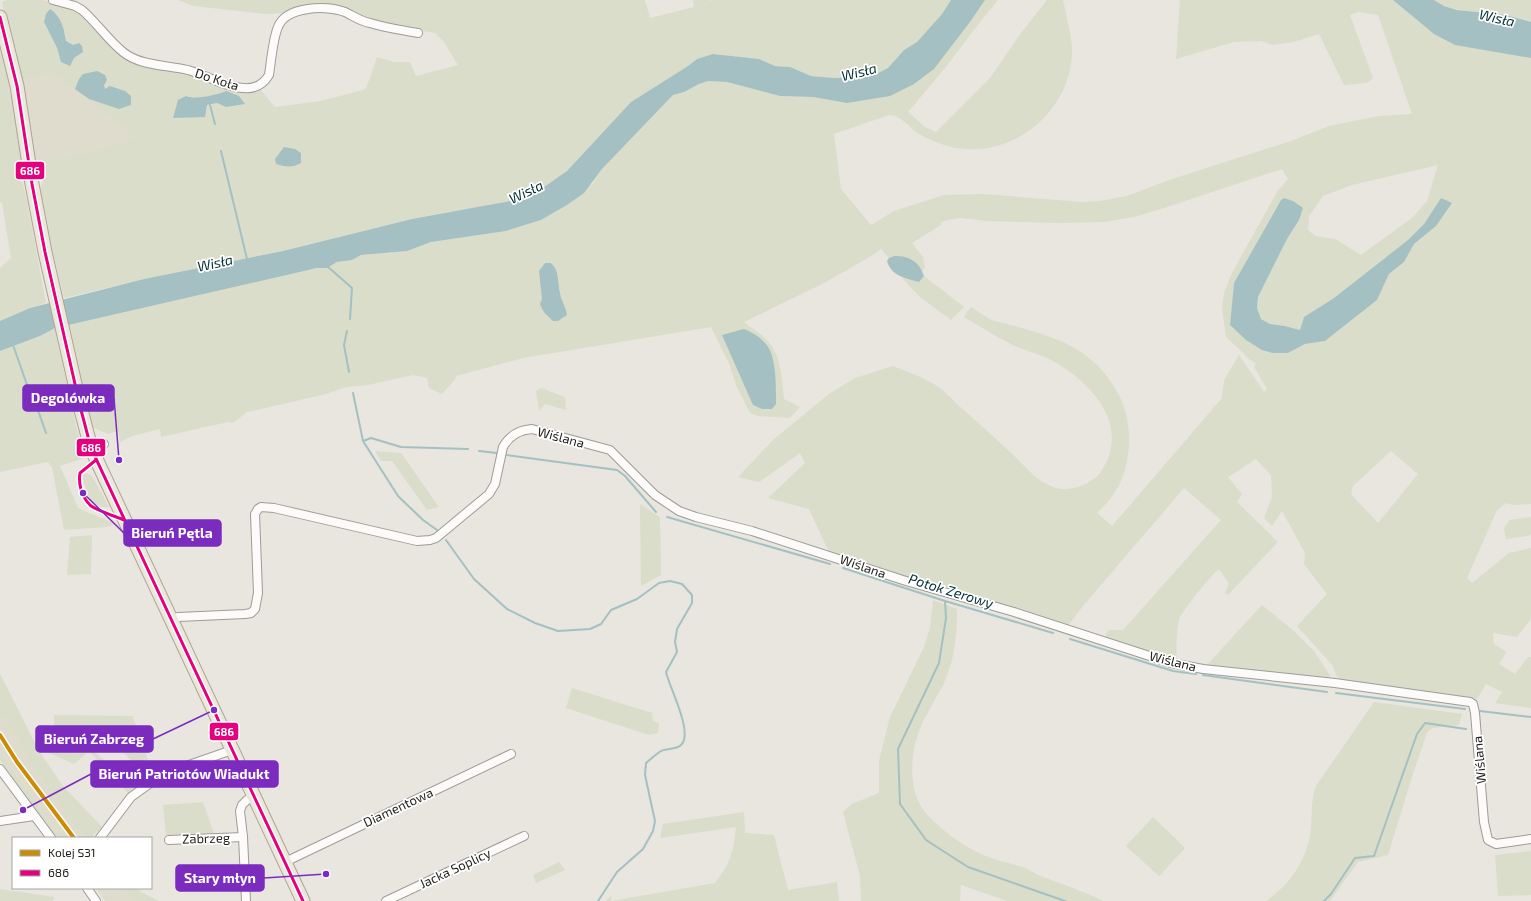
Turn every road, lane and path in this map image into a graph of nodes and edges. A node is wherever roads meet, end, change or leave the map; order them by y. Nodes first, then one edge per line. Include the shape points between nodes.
1 (54, 0) edge
2 (0, 17) edge
3 (418, 33) dead end
4 (171, 620) junction
5 (232, 750) junction
6 (511, 754) dead end
7 (0, 769) edge
8 (254, 796) junction
9 (34, 816) junction
10 (0, 821) edge
11 (524, 836) dead end
12 (49, 837) edge
13 (101, 837) edge
14 (243, 837) junction
15 (1531, 839) edge
16 (169, 840) dead end
17 (285, 862) junction
18 (88, 889) edge
19 (96, 901) edge
20 (246, 901) edge
21 (303, 901) edge
22 (386, 901) edge

1 - 3 street, Do Koła via 82,10 124,53 134,59 188,70 244,88 265,82 269,75 278,27 283,19 298,11 327,8 381,27
2 - 4 main road via 17,86 45,252 80,406
4 - 5 main road
4 - 15 street, Wiślana via 178,617 251,613 255,609 258,594 255,514 261,507 416,541 430,540 436,538 489,494 495,484 503,448 509,438 520,431 532,429 610,450 651,492 679,511 760,533 1170,663 1470,702 1475,712 1484,822 1488,840 1496,844
5 - 8 main road
5 - 13 street via 163,774 131,797
6 - 17 street, Diamentowa
7 - 9 street
8 - 14 street, Zabrzeg via 242,805 240,811
8 - 17 main road
9 - 10 street
9 - 12 street
11 - 22 street, Jacka Soplicy
14 - 16 street, Zabrzeg
14 - 20 street, Zabrzeg
17 - 21 main road
18 - 19 street

